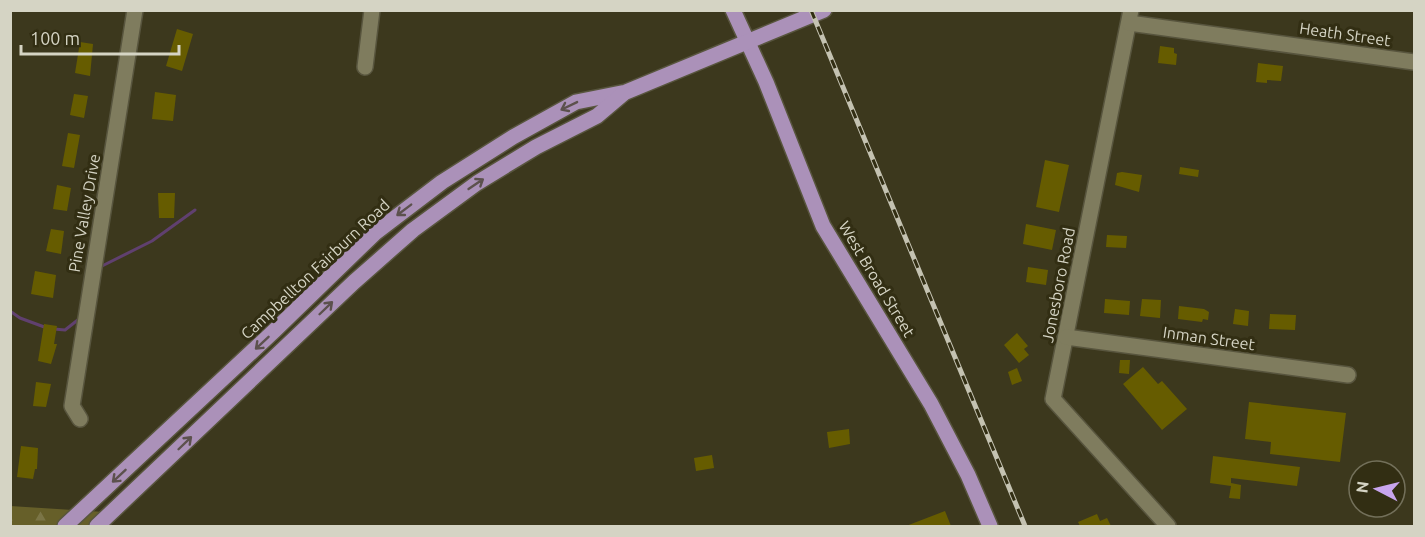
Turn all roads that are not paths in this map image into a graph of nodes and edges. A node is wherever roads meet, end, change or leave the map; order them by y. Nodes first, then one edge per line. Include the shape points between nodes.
1 (135, 10) edge
2 (372, 10) edge
3 (733, 10) edge
4 (824, 10) edge
5 (1130, 16) edge
6 (749, 42) junction
7 (1414, 62) edge
8 (365, 67) dead end
9 (626, 92) junction
10 (1066, 338) junction
11 (1348, 375) dead end
12 (80, 419) dead end
13 (117, 507) junction
14 (65, 526) edge
15 (97, 526) edge
16 (110, 526) edge
17 (990, 526) edge
18 (1168, 526) edge

1 - 12 street, Pine Valley Drive via 72,406
2 - 8 street
3 - 6 main road, West Broad Street
4 - 6 main road, Campbellton Fairburn Road
5 - 7 street, Heath Street
5 - 10 street, Jonesboro Road
6 - 9 main road, Campbellton Fairburn Road
6 - 17 main road, West Broad Street via 823,226 931,404
13 -> 9 main road, Campbellton Fairburn Road via 413,230 477,183 597,116
9 -> 14 main road, Campbellton Fairburn Road via 568,106 477,159 408,207 375,233
10 - 11 street, Inman Street
10 - 18 street, Jonesboro Road via 1053,399
13 - 15 main road, Campbellton Fairburn Road
13 - 16 street

